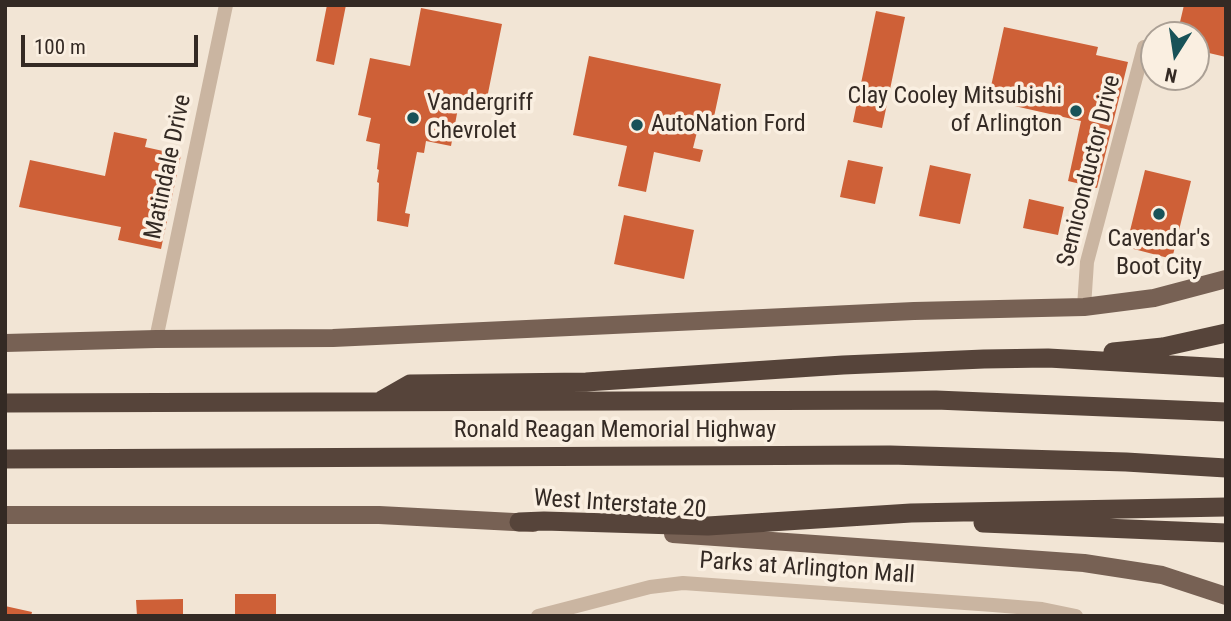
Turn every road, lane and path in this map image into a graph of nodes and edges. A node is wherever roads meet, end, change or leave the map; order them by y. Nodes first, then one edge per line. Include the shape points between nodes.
1 (226, 5) edge
2 (1140, 62) edge
3 (1226, 279) edge
4 (1084, 307) junction
5 (1226, 333) edge
6 (156, 339) junction
7 (5, 343) edge
8 (1048, 358) junction
9 (1226, 368) edge
10 (381, 401) junction
11 (5, 403) edge
12 (1226, 412) edge
13 (5, 459) edge
14 (1226, 468) edge
15 (1226, 507) edge
16 (5, 515) edge
17 (519, 522) junction
18 (783, 523) junction
19 (1226, 533) edge
20 (1226, 596) edge
21 (538, 616) edge
22 (1076, 616) edge

1 - 6 street, Matindale Drive
2 - 4 street, Semiconductor Drive via 1087,262
3 - 4 main road via 1154,298
4 - 6 main road via 333,338
5 - 8 highway via 1163,347
6 - 7 main road
8 - 9 highway
8 - 10 highway via 843,365 586,382 410,384
10 - 11 highway, Ronald Reagan Memorial Highway
10 - 12 highway, Ronald Reagan Memorial Highway via 936,400
13 - 14 highway, Ronald Reagan Memorial Highway via 890,455
15 - 18 highway via 911,513
16 - 17 main road, West Interstate 20 via 379,514
17 - 18 highway
17 - 20 main road, West Interstate 20 via 1084,563 1162,575
18 - 19 highway via 956,522
21 - 22 street, Parks at Arlington Mall via 683,583 971,603

